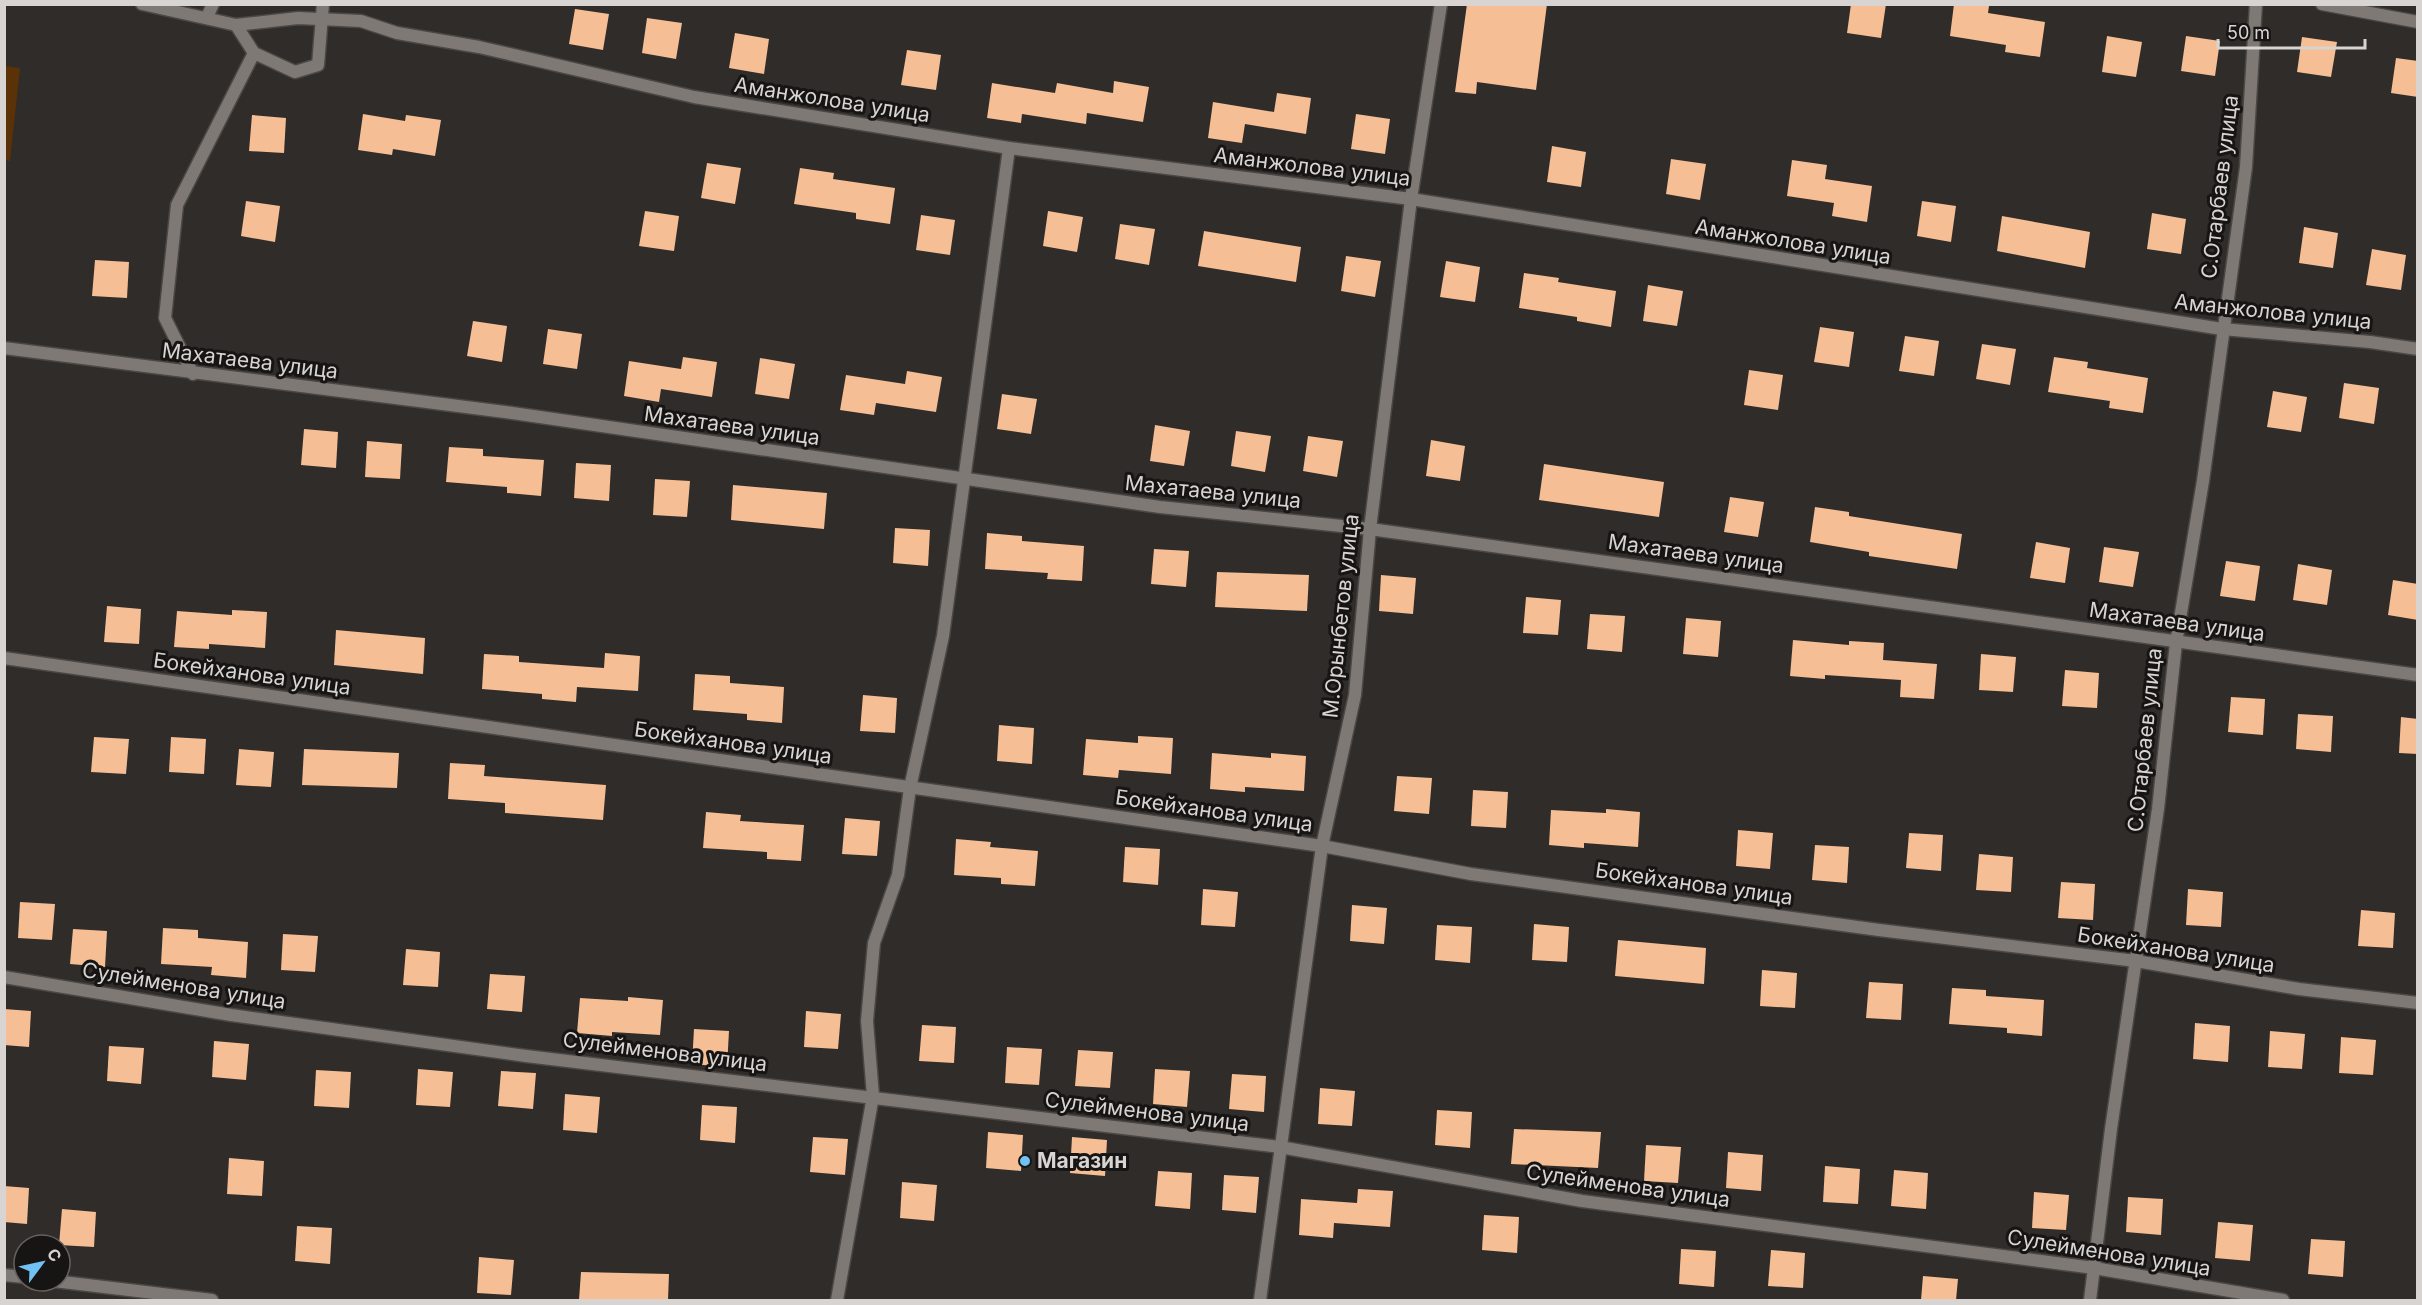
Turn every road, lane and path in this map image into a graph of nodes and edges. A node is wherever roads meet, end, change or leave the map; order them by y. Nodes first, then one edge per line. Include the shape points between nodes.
1 (142, 4) edge
2 (213, 4) edge
3 (323, 4) edge
4 (1441, 4) edge
5 (2256, 4) edge
6 (2322, 4) edge
7 (207, 17) junction
8 (320, 19) junction
9 (2418, 22) edge
10 (236, 25) junction
11 (254, 53) junction
12 (1009, 148) junction
13 (1411, 199) junction
14 (2222, 329) junction
15 (4, 348) edge
16 (2418, 349) edge
17 (194, 374) junction
18 (964, 478) junction
19 (1370, 529) junction
20 (2176, 643) junction
21 (4, 658) edge
22 (2418, 675) edge
23 (909, 788) junction
24 (1322, 846) junction
25 (2136, 961) junction
26 (4, 977) edge
27 (2418, 1003) edge
28 (873, 1096) junction
29 (1280, 1147) junction
30 (2094, 1268) junction
31 (72, 1283) edge
32 (212, 1300) edge
33 (837, 1300) edge
34 (1260, 1300) edge
35 (2090, 1300) edge
36 (2283, 1300) edge

1 - 7 street, Аманжолова улица
2 - 7 street
3 - 8 street
4 - 13 street, М.Орынбетов улица
5 - 14 street, С.Отарбаев улица via 2246,167
6 - 9 street
7 - 10 street, Аманжолова улица
8 - 10 street, Аманжолова улица
8 - 11 street via 318,65 295,72
8 - 12 street, Аманжолова улица via 361,21 397,33 479,47 694,98
10 - 11 street
11 - 17 street via 177,205 165,318
12 - 13 street, Аманжолова улица
12 - 18 street
13 - 14 street, Аманжолова улица
13 - 19 street, М.Орынбетов улица
14 - 16 street, Аманжолова улица
14 - 20 street, С.Отарбаев улица via 2203,481
15 - 17 street, Махатаева улица
17 - 18 street, Махатаева улица via 505,412
18 - 19 street, Махатаева улица via 1160,507
18 - 23 street via 943,636
19 - 20 street, Махатаева улица
19 - 24 street, М.Орынбетов улица via 1355,695
20 - 22 street, Махатаева улица
20 - 25 street, С.Отарбаев улица
21 - 23 street, Бокейханова улица
23 - 24 street, Бокейханова улица
23 - 28 street via 898,875 874,943 867,1021
24 - 25 street, Бокейханова улица via 1471,874
24 - 29 street, М.Орынбетов улица
25 - 27 street, Бокейханова улица via 2299,989
25 - 30 street, С.Отарбаев улица
26 - 28 street, Сулейменова улица via 231,1015 526,1056
28 - 29 street, Сулейменова улица
28 - 33 street
29 - 30 street, Сулейменова улица via 1582,1202
29 - 34 street, М.Орынбетов улица
30 - 35 street, С.Отарбаев улица
30 - 36 street, Сулейменова улица
31 - 32 street

